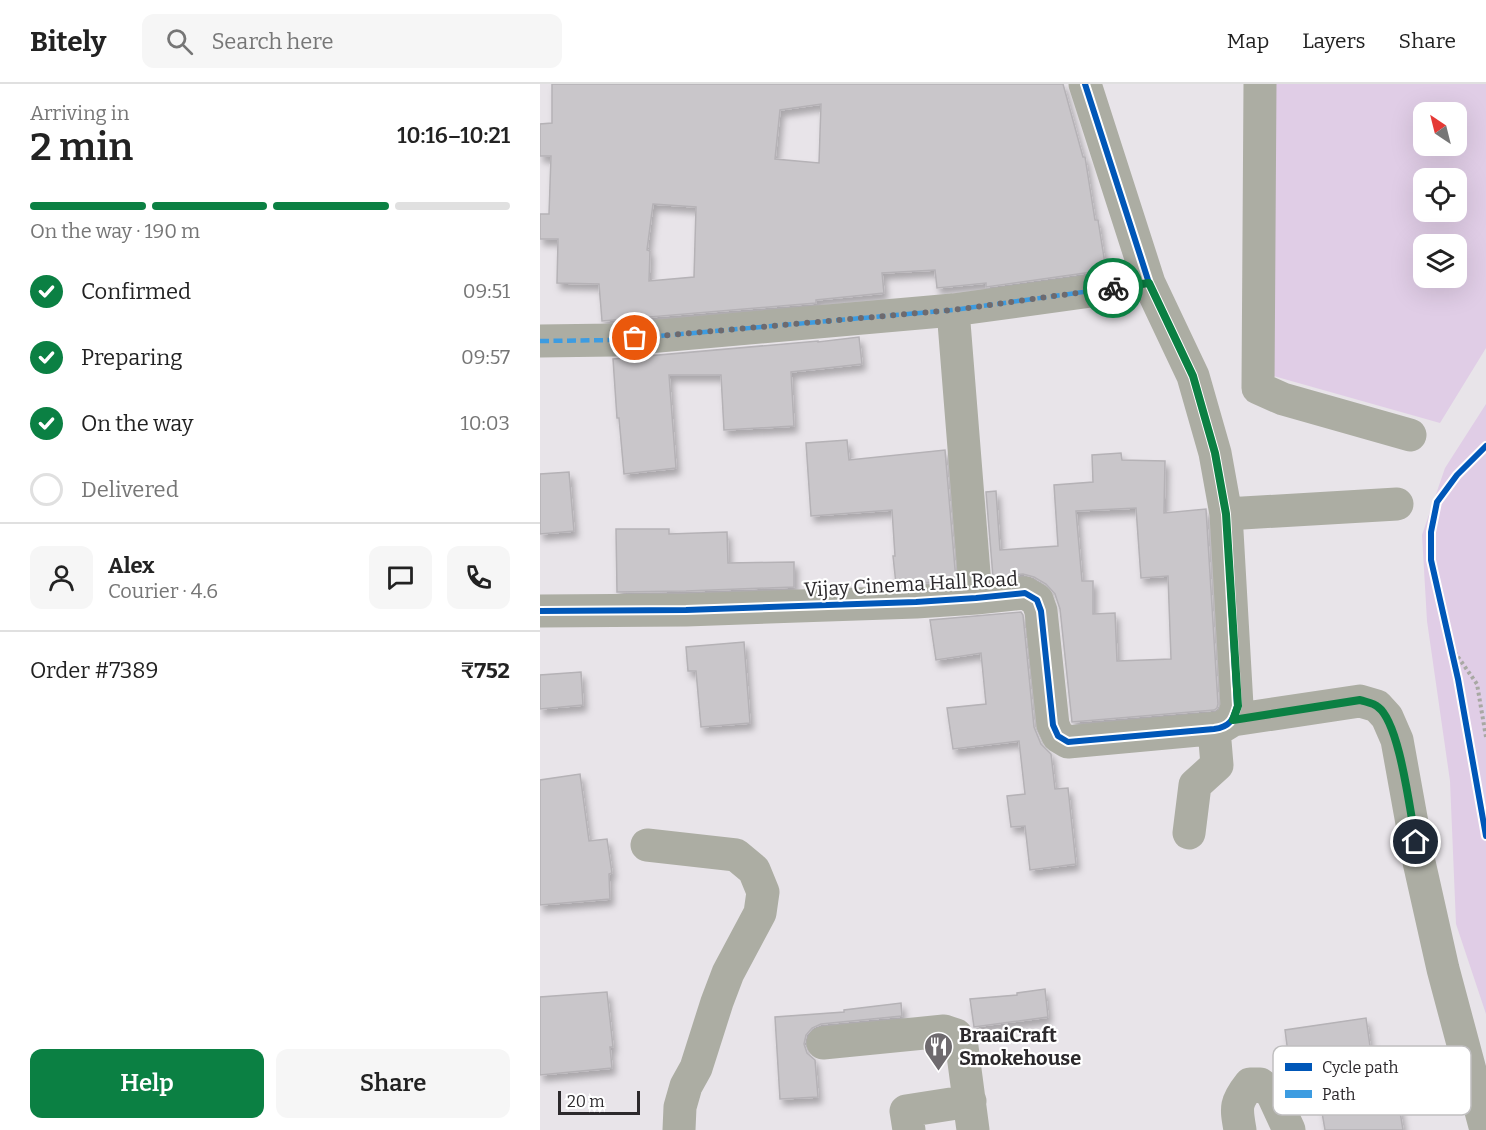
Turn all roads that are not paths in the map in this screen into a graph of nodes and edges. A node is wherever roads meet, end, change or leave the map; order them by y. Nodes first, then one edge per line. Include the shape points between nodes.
1 (1085, 84) edge
2 (1260, 84) edge
3 (1149, 283) junction
4 (953, 310) junction
5 (540, 341) edge
6 (1410, 435) dead end
7 (1396, 504) dead end
8 (1226, 514) junction
9 (976, 598) junction
10 (540, 611) edge
11 (1223, 725) junction
12 (1189, 833) dead end
13 (647, 845) dead end
14 (823, 1043) dead end
15 (1464, 1046) edge
16 (1471, 1074) edge
17 (1273, 1095) edge
18 (1282, 1115) edge
19 (971, 1116) edge
20 (679, 1130) edge
21 (909, 1130) edge
22 (1240, 1130) edge
23 (1289, 1130) edge
24 (1486, 1130) edge

1 - 3 street
2 - 6 street via 1258,388 1283,399
3 - 4 street
3 - 8 street via 1193,376 1215,453
4 - 5 street via 614,340
4 - 9 street
7 - 8 street
8 - 11 street via 1238,706
9 - 10 street, Vijay Cinema Hall Road via 686,610
9 - 11 street, Vijay Cinema Hall Road via 1025,593 1036,600 1041,611 1053,725 1058,736 1068,742
11 - 12 street via 1217,765 1195,785
11 - 15 street, Vijay Cinema Hall Road via 1360,700 1377,706 1388,717 1397,740 1419,862
13 - 20 street via 736,855 754,870 763,892 760,913 728,973 696,1068 686,1086
14 - 19 street via 944,1031 956,1035 962,1047
16 - 24 street, Vijay Cinema Hall Road
17 - 22 street via 1260,1084 1250,1084 1240,1096 1237,1108
18 - 23 street
19 - 21 street via 906,1111

